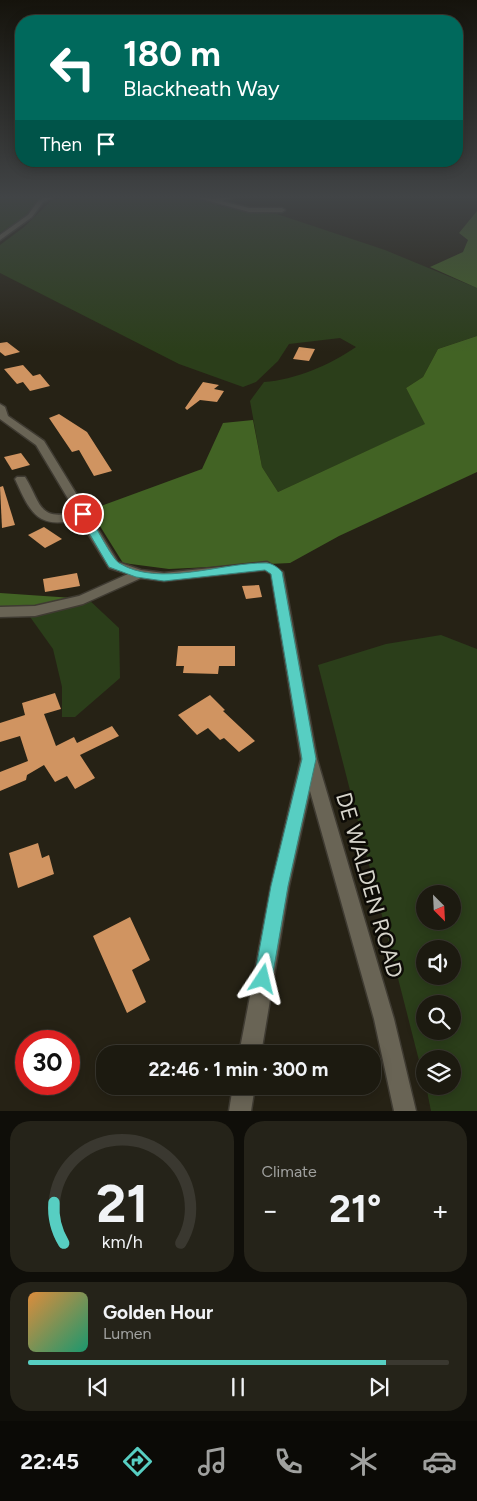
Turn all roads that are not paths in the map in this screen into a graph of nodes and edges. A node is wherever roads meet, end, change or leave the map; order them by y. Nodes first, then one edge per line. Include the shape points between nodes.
1 (0, 407) edge
2 (21, 479) dead end
3 (83, 514) junction
4 (140, 574) junction
5 (0, 612) edge
6 (309, 759) junction
7 (252, 1045) edge
8 (243, 1095) edge
9 (240, 1111) edge
10 (405, 1111) edge

1 - 3 street via 4,417 40,443
2 - 3 street via 37,513 43,518 66,519
3 - 4 street via 113,565
4 - 5 street via 84,600 35,611
4 - 6 street, DE WALDEN ROAD via 164,577 263,567 277,572
6 - 7 street via 280,886
6 - 10 street, DE WALDEN ROAD via 384,1019
8 - 9 street

